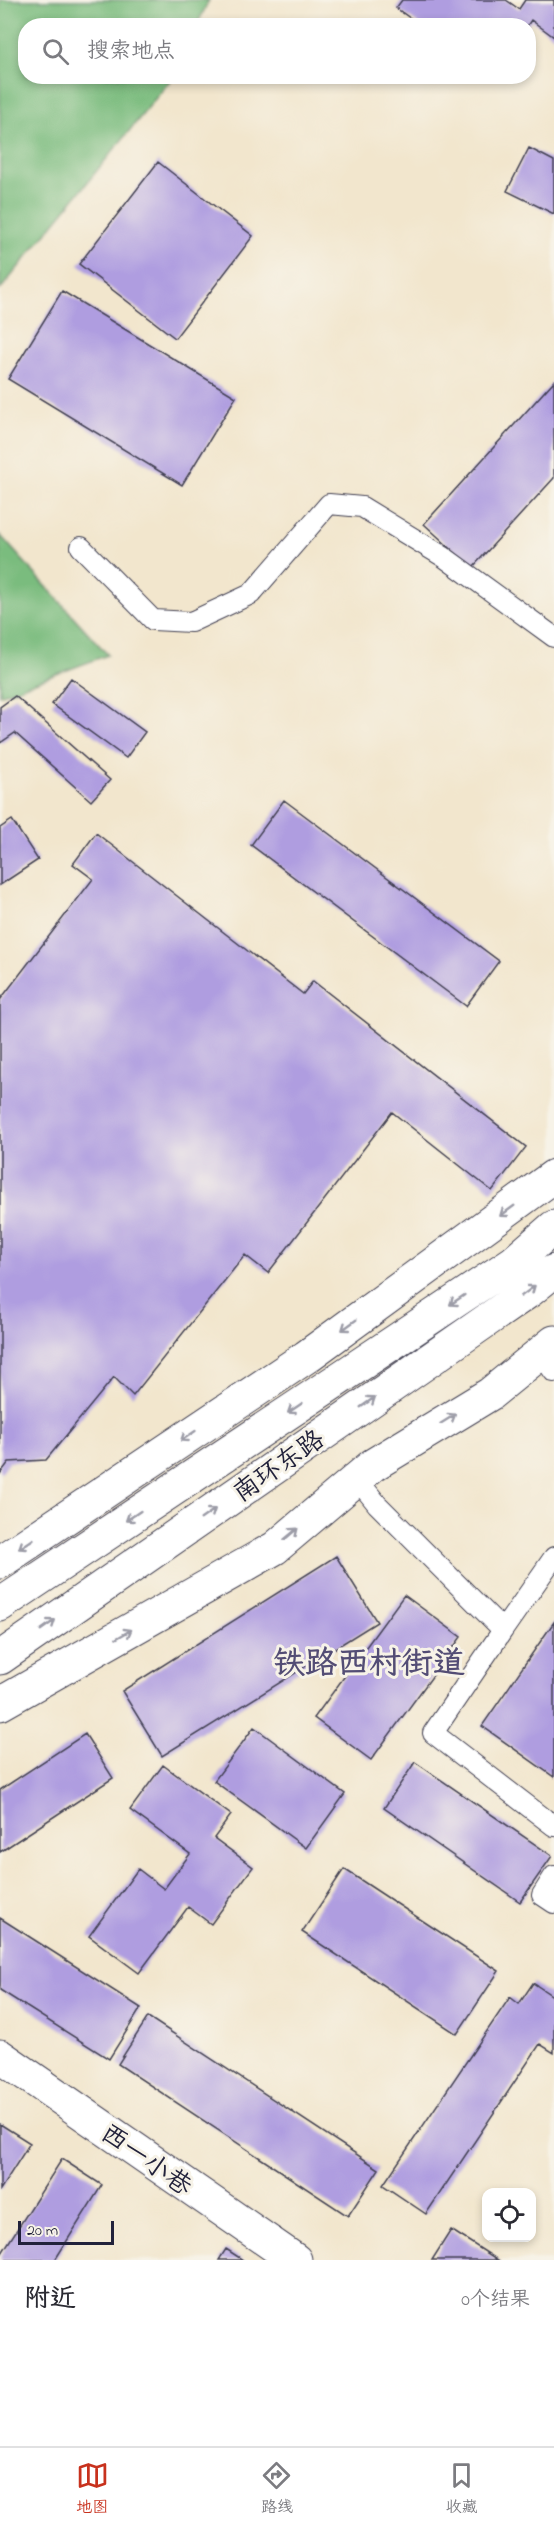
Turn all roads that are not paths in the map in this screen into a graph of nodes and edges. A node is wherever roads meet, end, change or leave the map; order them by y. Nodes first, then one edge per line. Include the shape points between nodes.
1 (81, 547) dead end
2 (554, 637) edge
3 (554, 1176) edge
4 (554, 1227) edge
5 (554, 1271) edge
6 (549, 1356) edge
7 (357, 1479) junction
8 (554, 1557) edge
9 (0, 1562) edge
10 (0, 1605) edge
11 (503, 1630) junction
12 (0, 1658) edge
13 (0, 1704) edge
14 (554, 1826) edge
15 (554, 1876) edge
16 (554, 1903) edge
17 (0, 2056) edge
18 (295, 2260) edge

1 - 2 lane via 153,620 191,622 251,594 329,504 362,507 444,557
3 -> 9 main road via 306,1357
4 -> 10 main road, 南环东路 via 513,1262
12 -> 5 main road, 南环东路
7 -> 6 main road via 373,1465
7 - 11 lane
13 -> 7 main road via 275,1548
8 - 11 lane
11 - 14 lane via 433,1733
15 - 16 lane via 542,1895
17 - 18 main road, 西一小巷

